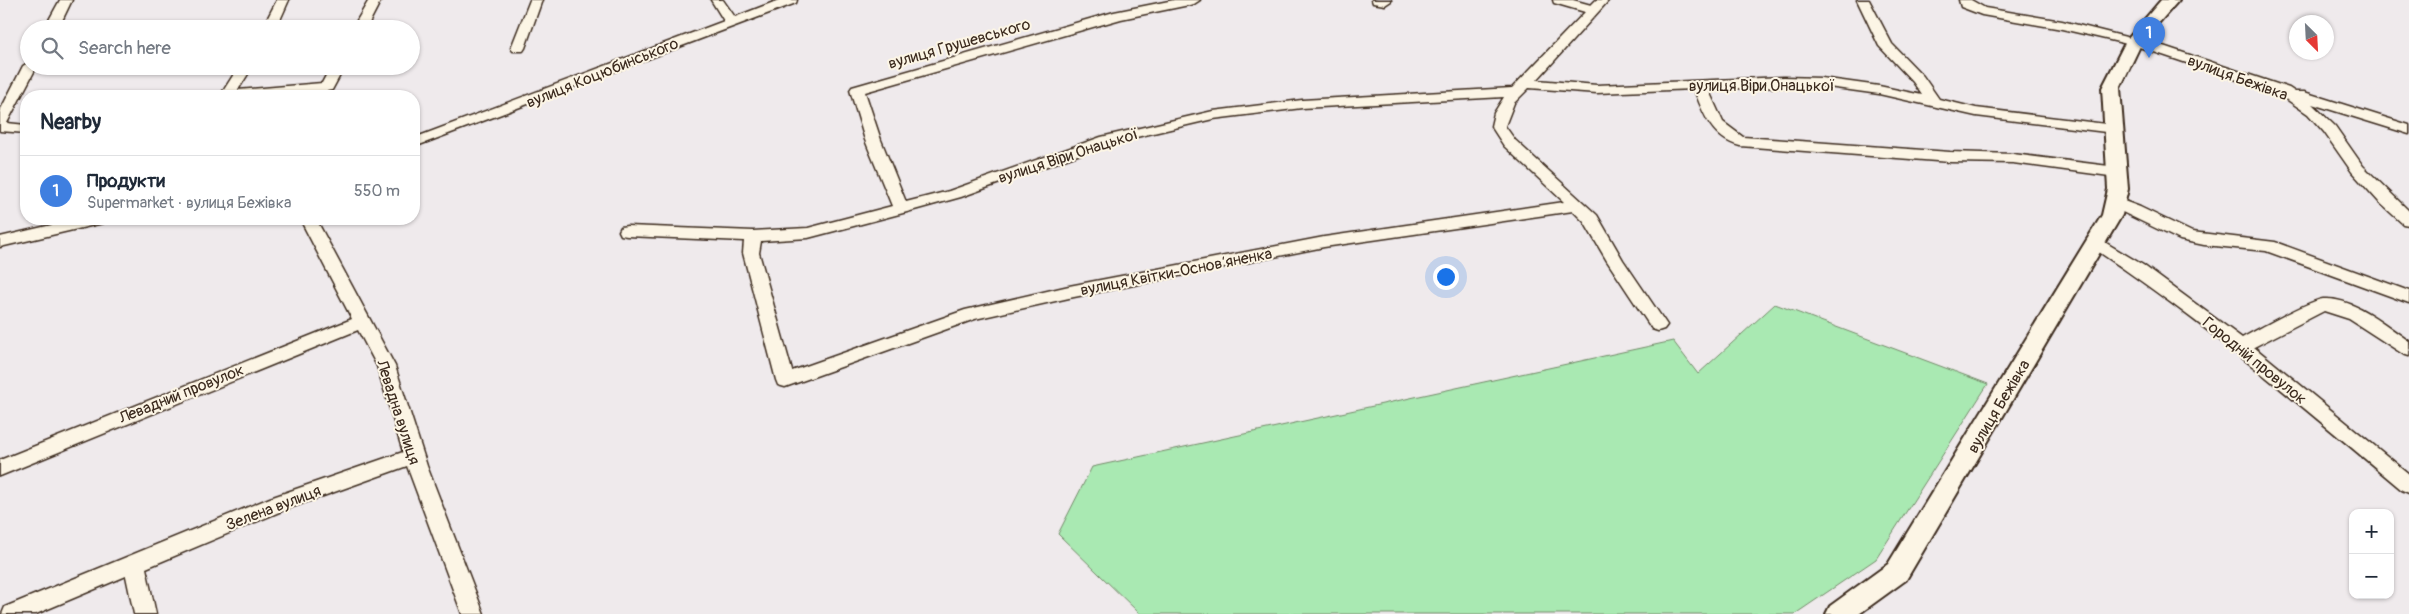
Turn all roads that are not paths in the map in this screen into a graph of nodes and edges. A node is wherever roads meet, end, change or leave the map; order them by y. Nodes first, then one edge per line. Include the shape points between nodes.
1 (66, 0) edge
2 (283, 0) edge
3 (375, 0) edge
4 (536, 0) edge
5 (717, 0) edge
6 (790, 0) edge
7 (1194, 0) edge
8 (1558, 0) edge
9 (1863, 0) edge
10 (1965, 0) edge
11 (2172, 0) edge
12 (1598, 5) edge
13 (56, 20) edge
14 (273, 20) edge
15 (364, 20) edge
16 (731, 21) junction
17 (2134, 42) junction
18 (518, 48) dead end
19 (26, 75) edge
20 (241, 75) edge
21 (333, 75) edge
22 (1698, 84) junction
23 (1520, 87) junction
24 (232, 90) edge
25 (294, 90) edge
26 (2284, 91) junction
27 (1934, 103) junction
28 (0, 123) edge
29 (2390, 125) junction
30 (0, 127) edge
31 (20, 129) edge
32 (2114, 129) junction
33 (2409, 130) edge
34 (420, 141) edge
35 (2409, 142) edge
36 (2117, 172) junction
37 (2116, 203) junction
38 (1578, 205) junction
39 (901, 209) junction
40 (2409, 220) edge
41 (72, 225) edge
42 (311, 225) edge
43 (627, 231) dead end
44 (753, 236) junction
45 (0, 242) edge
46 (2096, 242) junction
47 (2409, 297) edge
48 (362, 322) junction
49 (1658, 326) dead end
50 (2239, 347) junction
51 (2409, 350) edge
52 (413, 456) junction
53 (0, 468) edge
54 (2409, 485) edge
55 (134, 564) junction
56 (13, 614) edge
57 (145, 614) edge
58 (473, 614) edge
59 (1839, 614) edge

1 - 13 street
2 - 14 street
3 - 15 street
4 - 18 street
5 - 16 street
6 - 16 street, вулиця Коцюбинського
7 - 39 street, вулиця Грушевського via 1119,15 857,90
8 - 12 street
9 - 27 street via 1886,46 1918,79
10 - 17 street, вулиця Бежівка via 1966,4 1982,12 2062,25
11 - 17 main road, вулиця Бежівка
12 - 23 street
16 - 34 street, вулиця Коцюбинського
17 - 26 street, вулиця Бежівка
17 - 32 main road, вулиця Бежівка via 2111,88
19 - 28 street
20 - 24 street
21 - 25 street via 327,87
22 - 23 street, вулиця Віри Онацької via 1597,89
22 - 27 street, вулиця Віри Онацької via 1821,82 1879,90
22 - 36 street via 1717,127 1740,141 1950,158 1984,156
23 - 38 street via 1500,118 1498,126 1502,135
23 - 39 street, вулиця Віри Онацької via 1302,104 1213,115 1106,140 955,194
26 - 29 street
26 - 40 street, вулиця Бежівка via 2313,111 2357,168
27 - 32 street, вулиця Віри Онацької via 1976,112
29 - 33 street
29 - 35 street
30 - 31 street
32 - 36 main road, вулиця Бежівка
36 - 37 main road, вулиця Бежівка
37 - 46 main road, вулиця Бежівка
37 - 47 street via 2138,210 2186,236 2270,246
38 - 44 street, вулиця Квітки-Основʼяненка via 1324,242 1069,292 971,314 785,380 751,253
38 - 49 street via 1591,219
39 - 44 street, вулиця Віри Онацької via 808,233
41 - 45 street
42 - 48 street, Левадна вулиця
43 - 44 street, вулиця Віри Онацької
46 - 50 street, Городній провулок via 2138,268
46 - 59 main road, вулиця Бежівка via 1897,572
48 - 52 street, Левадна вулиця via 386,366
48 - 53 street, Левадний провулок
50 - 51 street via 2322,305 2328,305 2348,312
50 - 54 street, Городній провулок
52 - 55 street, Зелена вулиця via 278,504
52 - 58 street, Левадна вулиця
55 - 56 street, Зелена вулиця
55 - 57 street

